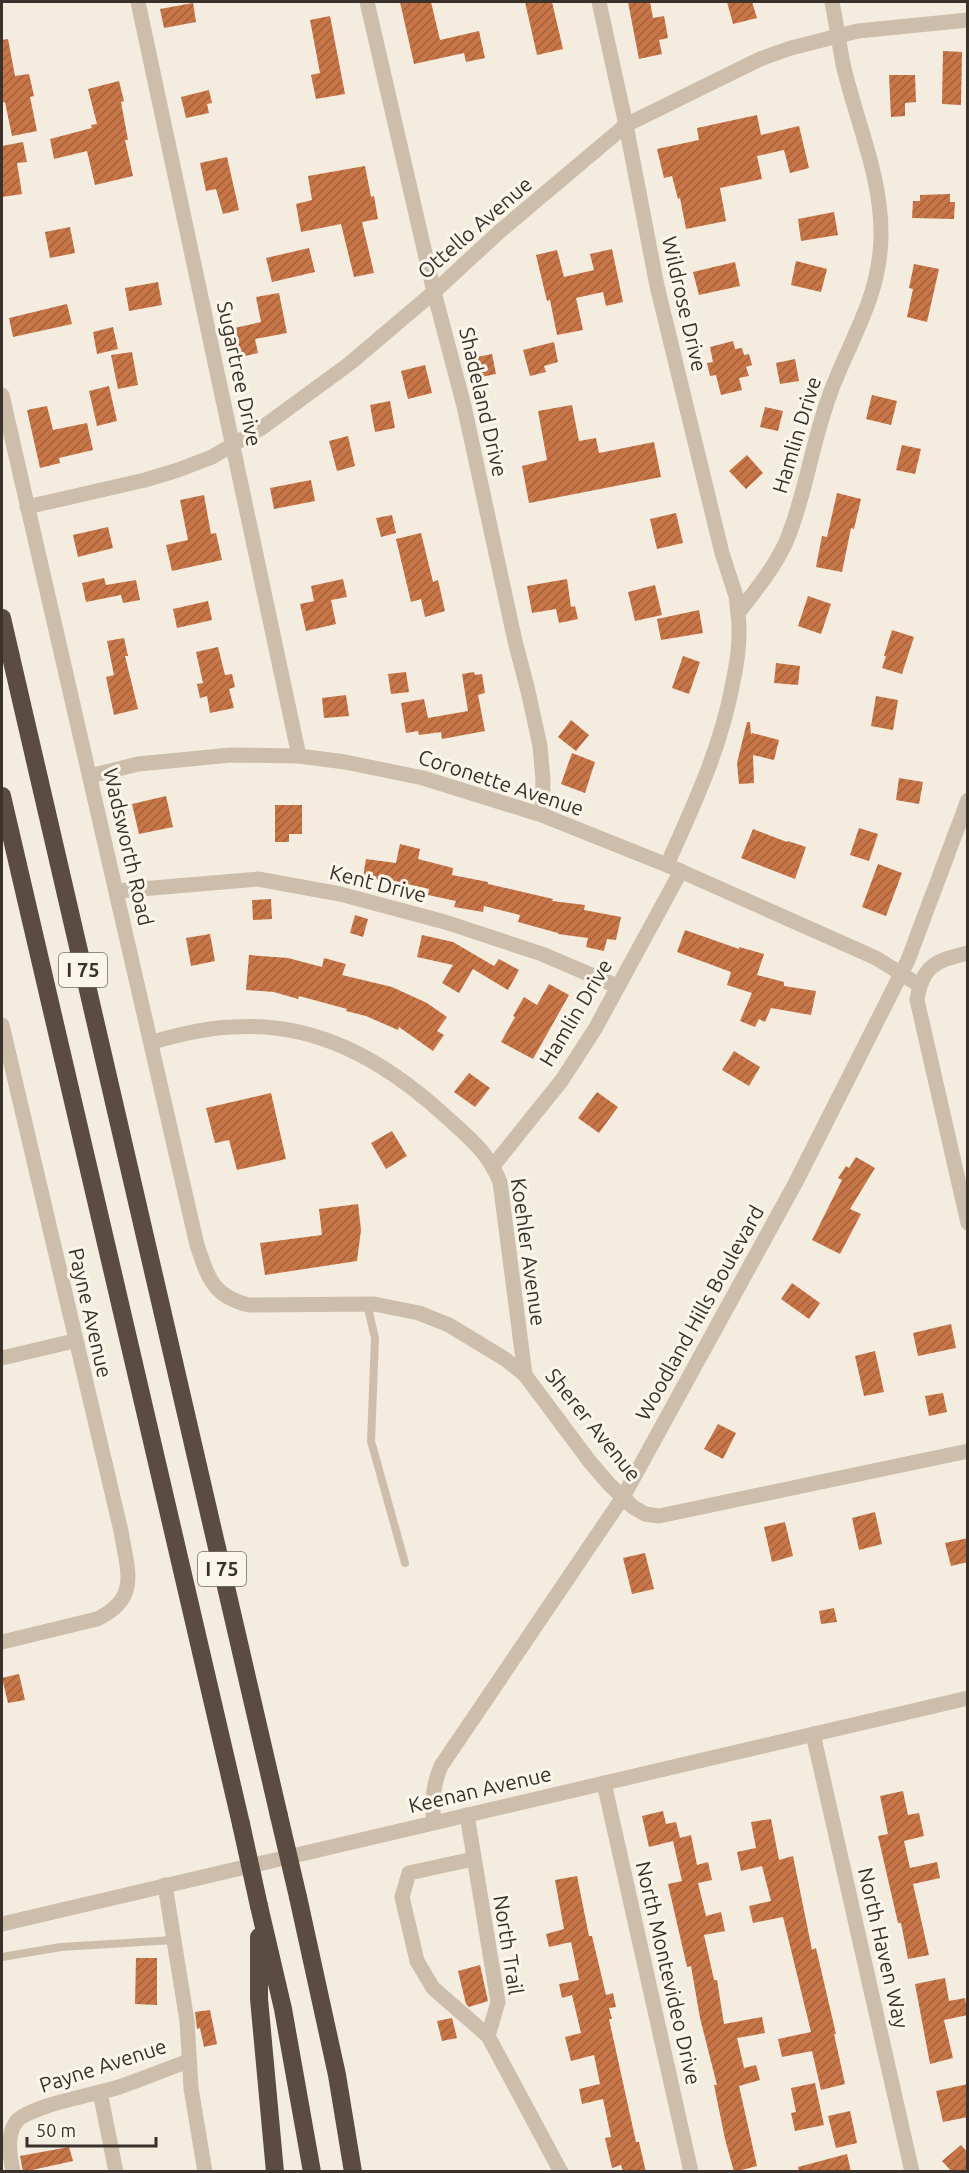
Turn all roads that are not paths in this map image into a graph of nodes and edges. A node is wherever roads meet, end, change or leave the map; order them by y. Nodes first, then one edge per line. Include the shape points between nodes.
1 (138, 2) edge
2 (367, 2) edge
3 (599, 2) edge
4 (832, 2) edge
5 (968, 20) edge
6 (838, 35) junction
7 (626, 125) junction
8 (434, 292) junction
9 (2, 395) edge
10 (233, 446) junction
11 (27, 507) junction
12 (738, 613) junction
13 (2, 618) edge
14 (299, 756) junction
15 (90, 776) junction
16 (2, 796) edge
17 (968, 800) edge
18 (542, 815) junction
19 (667, 865) junction
20 (681, 872) junction
21 (117, 891) junction
22 (968, 953) edge
23 (944, 958) junction
24 (905, 967) junction
25 (923, 979) junction
26 (617, 986) junction
27 (2, 1025) edge
28 (152, 1042) junction
29 (7, 1076) edge
30 (493, 1166) junction
31 (965, 1204) edge
32 (968, 1223) edge
33 (230, 1300) joint
34 (367, 1304) junction
35 (74, 1341) junction
36 (2, 1358) edge
37 (525, 1374) junction
38 (968, 1452) edge
39 (623, 1497) junction
40 (405, 1563) dead end
41 (2, 1642) edge
42 (968, 1698) edge
43 (813, 1734) junction
44 (604, 1783) junction
45 (467, 1815) junction
46 (434, 1822) junction
47 (473, 1859) junction
48 (165, 1885) junction
49 (259, 1906) junction
50 (2, 1924) edge
51 (174, 1940) junction
52 (2, 1957) edge
53 (488, 2036) junction
54 (189, 2061) junction
55 (100, 2092) junction
56 (13, 2172) edge
57 (116, 2172) edge
58 (205, 2172) edge
59 (275, 2172) edge
60 (312, 2172) edge
61 (353, 2172) edge
62 (561, 2172) edge
63 (691, 2172) edge
64 (912, 2172) edge

1 - 10 street, Sugartree Drive
2 - 8 street, Shadeland Drive
3 - 7 street, Wildrose Drive
4 - 6 street, Hamlin Drive
5 - 6 street, Ottello Avenue
6 - 7 street, Ottello Avenue via 760,59
6 - 12 street, Hamlin Drive via 879,201 879,270 824,411 785,544
7 - 8 street, Ottello Avenue
7 - 12 street, Wildrose Drive via 657,286
8 - 10 street, Ottello Avenue via 349,364
8 - 18 street, Shadeland Drive via 464,406 540,746
9 - 11 street, Wadsworth Road
10 - 11 street, Ottello Avenue via 156,477
10 - 14 street, Sugartree Drive
11 - 15 street, Wadsworth Road
12 - 19 street via 738,655 720,738
13 - 61 highway, I 75, bridge via 298,1897 337,2075
14 - 15 street, Coronette Avenue via 180,758
14 - 18 street, Coronette Avenue via 423,778
15 - 21 street, Wadsworth Road
16 - 49 highway, I 75, bridge
17 - 24 street, Woodland Hills Boulevard
18 - 19 street, Coronette Avenue
19 - 20 street, Coronette Avenue
20 - 24 street, Coronette Avenue via 876,958
20 - 26 street, Hamlin Drive
21 - 26 street, Kent Drive via 258,879 340,894 445,922 542,954
21 - 28 street, Wadsworth Road
22 - 23 street
23 - 24 street
23 - 25 street
24 - 25 street, Coronette Avenue
24 - 39 street, Woodland Hills Boulevard via 796,1182
25 - 31 street via 917,1000 919,1011
26 - 30 street, Hamlin Drive via 562,1080
27 - 29 street, Payne Avenue
28 - 30 street, Koehler Avenue via 234,1026 294,1031 328,1041 402,1078 484,1152
28 - 33 street, Wadsworth Road via 197,1245 211,1282
29 - 35 street, Payne Avenue
30 - 37 street, Koehler Avenue via 500,1182
31 - 32 street
33 - 34 street, Sherer Avenue via 249,1305
34 - 37 street, Sherer Avenue via 419,1313 449,1324
34 - 40 lane via 375,1338 371,1441
35 - 36 street
35 - 41 street, Payne Avenue via 121,1531 127,1590 115,1609 97,1619
37 - 39 street, Sherer Avenue via 590,1462
38 - 39 street, Sherer Avenue via 659,1516 633,1508
39 - 46 street, Woodland Hills Boulevard via 441,1766 432,1798
42 - 43 street, Keenan Avenue
43 - 44 street, Keenan Avenue
43 - 64 street, North Haven Way
44 - 45 street, Keenan Avenue
44 - 63 street, North Montevideo Drive
45 - 46 street, Keenan Avenue
45 - 47 street, North Trail
46 - 48 street, Keenan Avenue
47 - 53 street, North Trail via 498,2001
47 - 53 street via 409,1873 402,1897 417,1960 432,1988
48 - 50 street, Keenan Avenue
48 - 51 street, Payne Avenue
49 - 59 highway via 259,1999
49 - 60 highway, I 75 via 283,2009
51 - 52 lane via 62,1947
51 - 54 street, Payne Avenue via 187,2020
53 - 62 street
54 - 55 street, Payne Avenue
54 - 58 street
55 - 56 street, Payne Avenue via 20,2117 11,2132 9,2146
55 - 57 street

